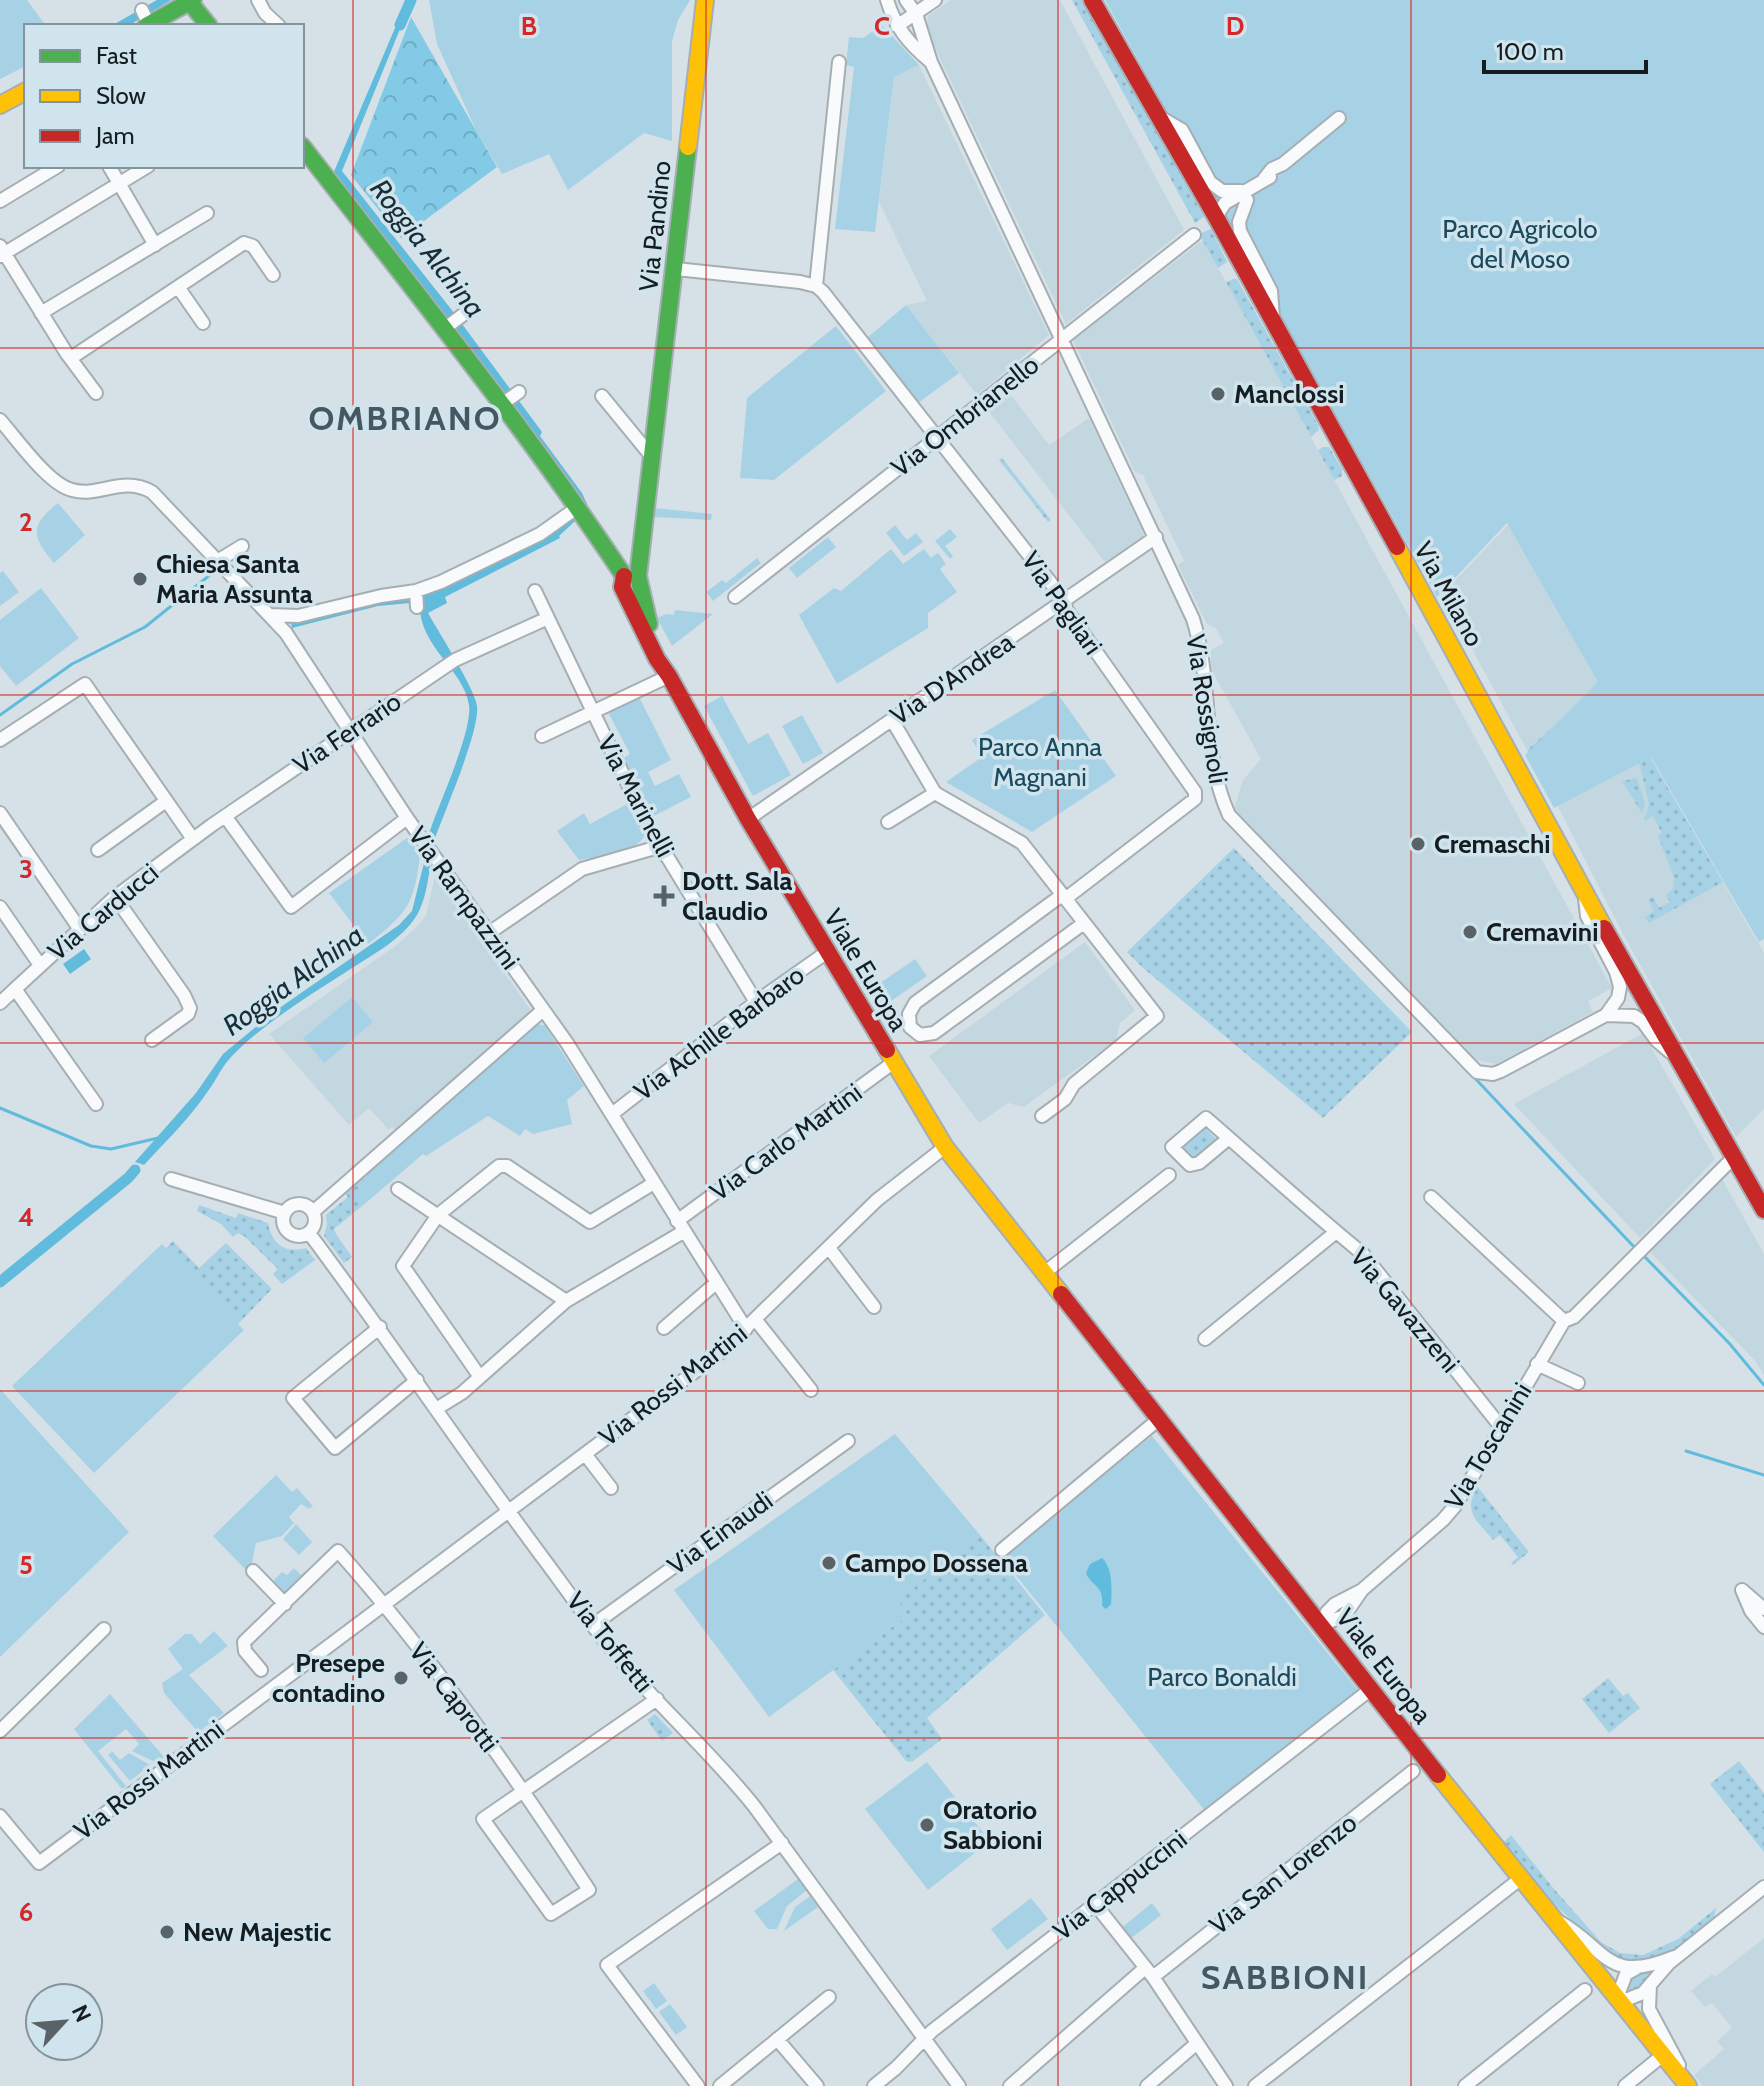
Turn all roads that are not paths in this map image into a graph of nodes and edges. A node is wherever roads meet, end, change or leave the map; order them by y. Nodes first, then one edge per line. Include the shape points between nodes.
1 (258, 0) edge
2 (705, 0) edge
3 (887, 0) edge
4 (906, 0) edge
5 (935, 0) edge
6 (1092, 0) edge
7 (190, 1) edge
8 (916, 14) junction
9 (146, 20) edge
10 (207, 24) edge
11 (277, 24) edge
12 (897, 26) junction
13 (839, 62) dead end
14 (931, 62) junction
15 (24, 92) edge
16 (0, 105) edge
17 (1158, 116) junction
18 (1339, 118) dead end
19 (304, 148) edge
20 (55, 168) edge
21 (110, 168) edge
22 (145, 168) edge
23 (120, 184) junction
24 (1247, 193) junction
25 (0, 201) edge
26 (207, 213) dead end
27 (1216, 217) junction
28 (1194, 235) dead end
29 (155, 245) junction
30 (2, 252) edge
31 (676, 269) junction
32 (273, 275) dead end
33 (816, 286) junction
34 (178, 287) junction
35 (472, 308) dead end
36 (41, 313) junction
37 (203, 323) dead end
38 (450, 324) junction
39 (1274, 324) junction
40 (1062, 339) junction
41 (71, 358) junction
42 (519, 392) dead end
43 (96, 393) dead end
44 (602, 396) dead end
45 (502, 404) junction
46 (0, 420) edge
47 (937, 438) junction
48 (652, 457) junction
49 (578, 507) junction
50 (1156, 537) junction
51 (242, 546) dead end
52 (219, 560) junction
53 (632, 583) junction
54 (416, 591) junction
55 (535, 591) dead end
56 (735, 597) dead end
57 (1065, 601) junction
58 (417, 607) dead end
59 (270, 615) junction
60 (548, 618) junction
61 (669, 676) junction
62 (592, 712) junction
63 (892, 720) junction
64 (350, 730) junction
65 (542, 736) dead end
66 (0, 740) edge
67 (935, 793) junction
68 (166, 801) junction
69 (0, 813) edge
70 (225, 816) junction
71 (407, 818) junction
72 (748, 819) junction
73 (888, 822) dead end
74 (193, 839) junction
75 (658, 847) junction
76 (98, 850) dead end
77 (1585, 891) junction
78 (115, 897) junction
79 (1064, 897) junction
80 (0, 907) edge
81 (1084, 923) junction
82 (79, 928) junction
83 (489, 933) junction
84 (827, 952) junction
85 (40, 965) junction
86 (15, 989) junction
87 (1641, 995) junction
88 (756, 1002) junction
89 (0, 1003) edge
90 (543, 1010) junction
91 (1612, 1012) junction
92 (152, 1040) dead end
93 (1676, 1056) junction
94 (894, 1062) junction
95 (96, 1104) dead end
96 (612, 1114) junction
97 (1042, 1116) dead end
98 (1229, 1138) dead end
99 (945, 1147) junction
100 (1735, 1156) junction
101 (1169, 1175) dead end
102 (171, 1179) dead end
103 (654, 1183) junction
104 (398, 1189) dead end
105 (1431, 1197) dead end
106 (1764, 1210) edge
107 (313, 1212) junction
108 (285, 1213) junction
109 (438, 1215) junction
110 (680, 1226) junction
111 (1336, 1232) junction
112 (309, 1233) junction
113 (829, 1248) junction
114 (1043, 1274) junction
115 (716, 1283) junction
116 (566, 1301) junction
117 (874, 1307) dead end
118 (1564, 1321) junction
119 (750, 1324) junction
120 (380, 1327) junction
121 (664, 1328) dead end
122 (1205, 1339) dead end
123 (1537, 1364) junction
124 (480, 1377) junction
125 (417, 1380) junction
126 (1578, 1383) dead end
127 (811, 1390) dead end
128 (436, 1409) junction
129 (1159, 1419) junction
130 (1501, 1427) junction
131 (848, 1441) dead end
132 (585, 1454) junction
133 (611, 1488) dead end
134 (507, 1512) junction
135 (1002, 1550) dead end
136 (253, 1571) dead end
137 (383, 1603) junction
138 (285, 1604) junction
139 (1764, 1609) edge
140 (593, 1625) junction
141 (1321, 1625) junction
142 (1764, 1627) edge
143 (104, 1629) dead end
144 (261, 1670) dead end
145 (1371, 1689) junction
146 (657, 1699) junction
147 (0, 1731) edge
148 (1413, 1771) dead end
149 (525, 1792) junction
150 (0, 1816) edge
151 (782, 1843) junction
152 (1520, 1879) junction
153 (1764, 1887) edge
154 (1095, 1904) junction
155 (1552, 1918) junction
156 (1680, 1954) junction
157 (1637, 1968) junction
158 (1149, 1973) junction
159 (1650, 1985) junction
160 (1585, 1990) dead end
161 (829, 1997) dead end
162 (1617, 1998) junction
163 (777, 2039) junction
164 (925, 2040) junction
165 (1196, 2044) junction
166 (1663, 2055) junction
167 (698, 2086) edge
168 (720, 2086) edge
169 (817, 2086) edge
170 (874, 2086) edge
171 (959, 2086) edge
172 (1010, 2086) edge
173 (1147, 2086) edge
174 (1226, 2086) edge
175 (1255, 2086) edge
176 (1465, 2086) edge
177 (1625, 2086) edge
178 (1689, 2086) edge

1 - 11 street
2 - 31 street, Via Pandino
3 - 12 street, Via Rossignoli
4 - 8 street, Via Rossignoli
5 - 8 street
6 - 17 street, Via Milano
7 - 9 street
7 - 10 street
8 - 12 street
8 - 14 street, Via Rossignoli
12 - 14 street, Via Rossignoli
13 - 33 street
14 - 40 street, Via Rossignoli
15 - 16 street
17 - 24 street via 1182,130 1210,182 1222,191
17 - 27 street, Via Milano
18 - 24 street via 1283,164 1277,175
19 - 38 street
20 - 25 street
21 - 23 street
22 - 23 street
23 - 29 street
23 - 30 street
24 - 27 street via 1225,203
24 - 39 street via 1240,231 1271,291
26 - 29 street
27 - 39 street, Via Milano
28 - 40 street, Via Ombrianello
29 - 36 street
30 - 36 street
31 - 33 street
31 - 48 street, Via Pandino
32 - 34 street via 253,246 244,243
33 - 47 street, Via Pagliari
34 - 37 street
34 - 41 street
35 - 38 street
36 - 41 street
38 - 45 street
39 - 77 street, Via Milano
40 - 47 street, Via Ombrianello
40 - 50 street, Via Rossignoli
41 - 43 street
42 - 45 street
44 - 48 street
45 - 49 street via 556,465
46 - 52 street, Via Rampazzini via 61,486 83,491 123,484 143,488
47 - 56 street, Via Ombrianello
47 - 57 street, Via Pagliari
48 - 53 street, Via Pandino
49 - 53 street
49 - 54 street via 540,534
50 - 57 street, Via D'Andrea
50 - 91 street, Via Rossignoli via 1198,636 1215,777 1236,822 1477,1072 1501,1071
51 - 52 street
52 - 59 street, Via Rampazzini
53 - 61 street, Viale Europa via 665,655
54 - 58 street
54 - 59 street via 372,604
55 - 60 street, Via Marinelli
57 - 63 street, Via D'Andrea
57 - 79 street, Via Pagliari via 1195,799
59 - 64 street, Via Rampazzini
60 - 62 street, Via Marinelli
60 - 64 street, Via Ferrario via 462,656
61 - 62 street
61 - 72 street, Viale Europa
62 - 65 street, Via Marinelli
62 - 75 street, Via Marinelli
63 - 67 street
63 - 72 street, Via D'Andrea
64 - 70 street, Via Ferrario
64 - 71 street, Via Rampazzini
66 - 68 street via 85,684
67 - 73 street
67 - 79 street via 1022,843
68 - 74 street
68 - 76 street
69 - 82 street
70 - 71 street via 291,907
70 - 74 street, Via Ferrario
71 - 83 street, Via Rampazzini
72 - 84 street, Viale Europa
74 - 78 street, Via Carducci
75 - 83 street via 582,869
75 - 88 street, Via Marinelli
77 - 87 street, Via Milano
77 - 91 street via 1587,916 1620,987
78 - 82 street, Via Carducci
78 - 92 street via 188,1003 188,1014
79 - 81 street
79 - 81 street via 915,1003 910,1027 920,1035 934,1033
80 - 85 street
81 - 97 street via 1157,1016
82 - 85 street, Via Carducci
83 - 90 street, Via Rampazzini
84 - 88 street, Via Achille Barbaro
84 - 94 street, Viale Europa
85 - 86 street, Via Carducci
86 - 89 street, Via Carducci
86 - 95 street
87 - 91 street, Via Rossignoli via 1630,996
87 - 93 street, Via Milano
88 - 96 street, Via Achille Barbaro
90 - 96 street, Via Rampazzini
90 - 107 street
91 - 93 street via 1643,1022
93 - 100 street, Via Milano
94 - 99 street, Viale Europa
94 - 110 street, Via Carlo Martini
96 - 103 street, Via Rampazzini
98 - 111 street, Via Gavazzeni
99 - 113 street, Via Rossi Martini via 877,1200
99 - 114 street, Viale Europa
100 - 106 street, Via Milano
100 - 118 street, Via Toscanini via 1574,1317
101 - 114 street
102 - 108 street, Via Toffetti
103 - 109 street via 590,1222 507,1166 499,1166
103 - 110 street, Via Rampazzini
104 - 109 street
105 - 118 street
107 - 108 street, Via Toffetti via 296,1205
107 - 112 street
108 - 112 street, Via Toffetti via 289,1233
109 - 116 street
109 - 124 street via 403,1266
110 - 115 street, Via Rampazzini
110 - 116 street, Via Carlo Martini
111 - 122 street
111 - 130 street, Via Gavazzeni via 1363,1254
112 - 120 street, Via Toffetti
113 - 117 street
113 - 119 street, Via Rossi Martini
114 - 129 street, Viale Europa
115 - 119 street, Via Rampazzini
115 - 121 street
116 - 124 street, Via Carlo Martini
118 - 123 street, Via Toscanini
119 - 127 street, Via Rampazzini
119 - 132 street, Via Rossi Martini via 721,1352
120 - 125 street, Via Toffetti
120 - 125 street via 293,1398 335,1448
123 - 126 street
123 - 130 street, Via Toscanini
124 - 128 street, Via Carlo Martini
125 - 128 street, Via Toffetti
128 - 134 street, Via Toffetti
129 - 135 street
129 - 141 street, Viale Europa
130 - 141 street, Via Toscanini via 1443,1520 1362,1590 1335,1604
131 - 140 street, Via Einaudi
132 - 133 street
132 - 134 street, Via Rossi Martini
134 - 137 street, Via Rossi Martini
134 - 140 street, Via Toffetti
136 - 138 street
137 - 138 street via 338,1551
137 - 149 street, Via Caprotti
137 - 150 street, Via Rossi Martini via 39,1863
138 - 144 street via 244,1642
139 - 142 street via 1742,1590
140 - 146 street, Via Toffetti
141 - 145 street, Viale Europa
143 - 147 street
145 - 152 street, Viale Europa
145 - 154 street, Via Cappuccini
146 - 149 street
146 - 151 street, Via Toffetti via 732,1779
148 - 158 street, Via San Lorenzo
149 - 149 street, Via Caprotti via 483,1819 551,1914 589,1890
151 - 164 street, Via Toffetti
151 - 167 street via 607,1965
152 - 155 street, Viale Europa
152 - 175 street
153 - 156 street
154 - 158 street
154 - 164 street, Via Cappuccini
155 - 157 street via 1576,1931 1606,1960
155 - 162 street, Viale Europa
156 - 157 street
156 - 159 street
157 - 162 street via 1626,1974
158 - 165 street
158 - 172 street, Via San Lorenzo
159 - 162 street via 1636,1997
159 - 178 street via 1649,2009
160 - 176 street
161 - 163 street
162 - 166 street, Viale Europa
163 - 168 street
163 - 169 street
164 - 170 street, Via Cappuccini
164 - 171 street, Via Toffetti
165 - 173 street
165 - 174 street
166 - 177 street
166 - 178 street, Viale Europa

